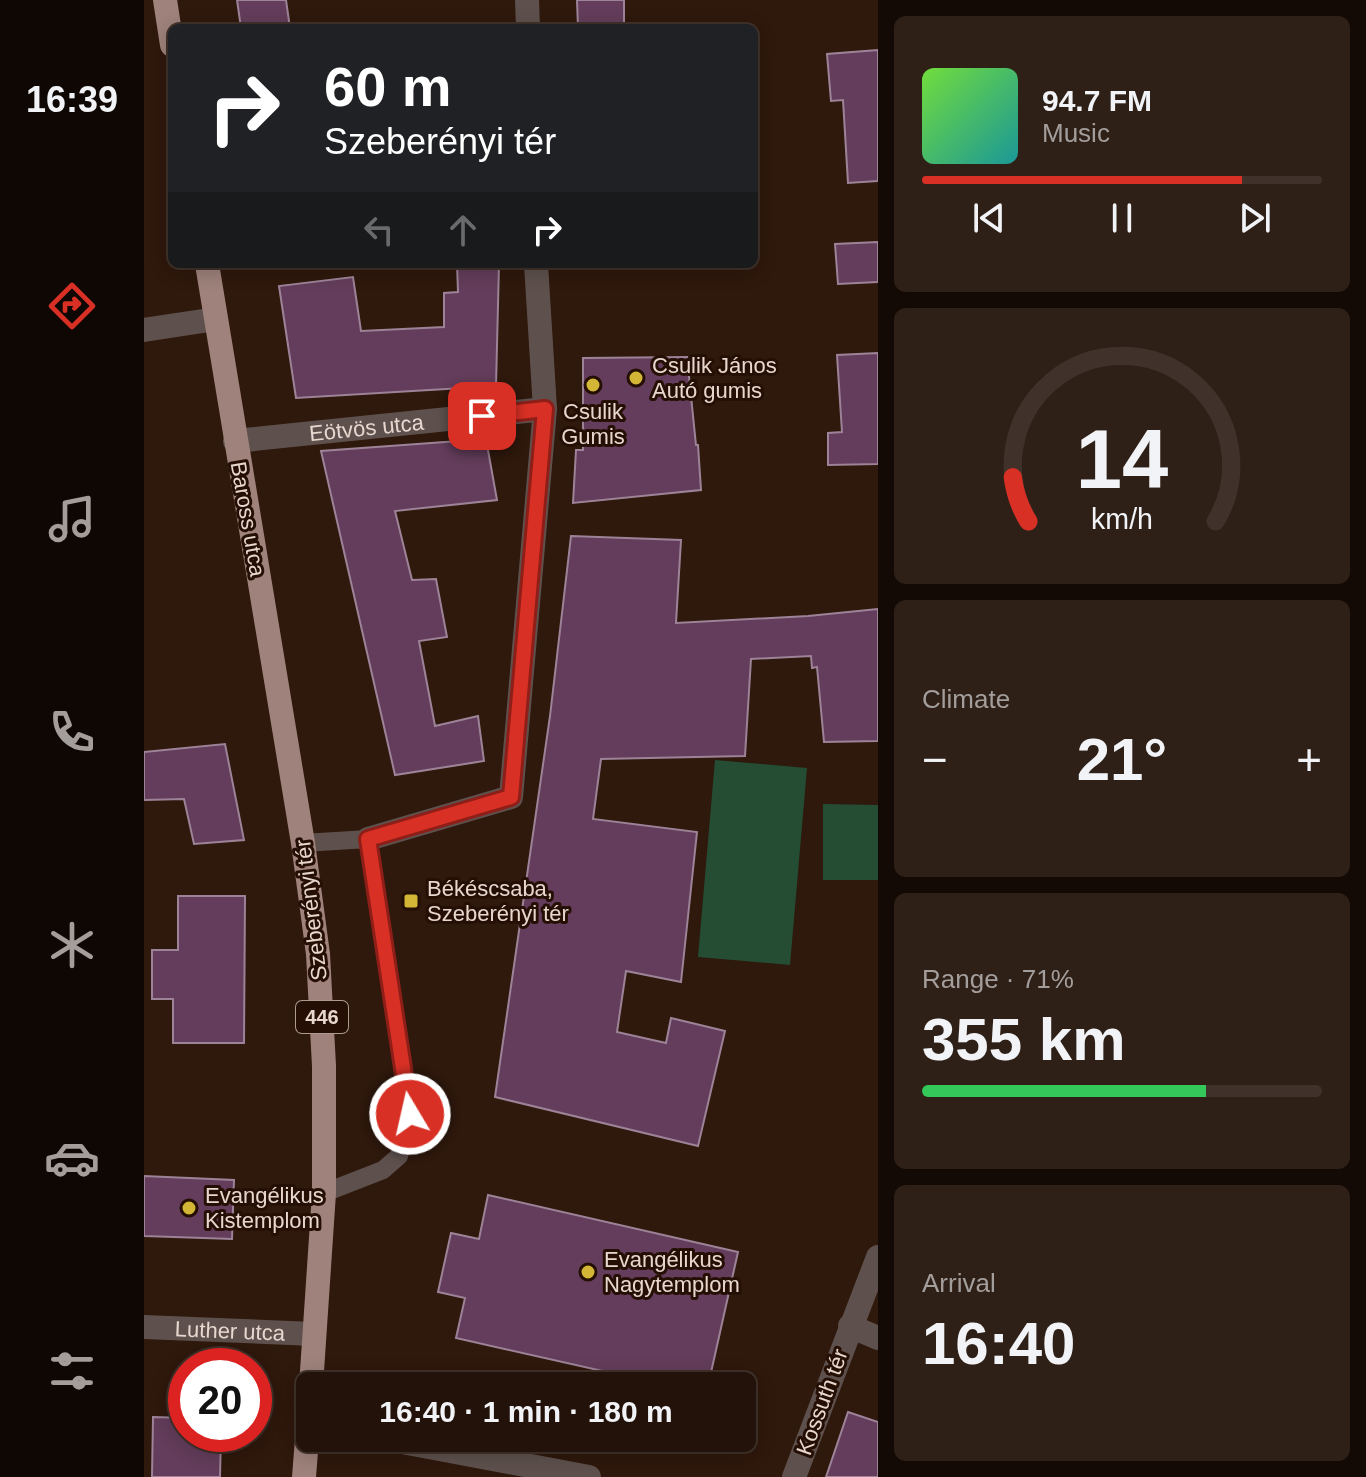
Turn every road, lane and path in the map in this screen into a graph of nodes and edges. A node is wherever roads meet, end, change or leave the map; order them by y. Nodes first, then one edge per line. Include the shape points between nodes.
1 (165, 0) edge
2 (527, 0) edge
3 (169, 24) edge
4 (528, 24) edge
5 (208, 268) edge
6 (536, 268) edge
7 (216, 319) junction
8 (144, 330) edge
9 (545, 409) junction
10 (235, 441) junction
11 (292, 775) joint
12 (368, 839) junction
13 (303, 843) junction
14 (324, 1193) junction
15 (878, 1257) edge
16 (850, 1326) junction
17 (144, 1327) edge
18 (314, 1334) junction
19 (878, 1338) edge
20 (312, 1372) edge
21 (306, 1452) edge
22 (456, 1452) edge
23 (304, 1477) edge
24 (589, 1477) edge
25 (794, 1477) edge

1 - 3 main road
2 - 4 street
5 - 7 main road, Baross utca / 446
6 - 9 street
7 - 8 street
7 - 10 main road, Baross utca / 446
9 - 10 street, Eötvös utca
9 - 12 street via 511,797
10 - 11 main road, Baross utca / 446
11 - 13 main road, Szeberényi tér / 446
12 - 13 lane
12 - 14 lane via 410,1114 399,1156 383,1170
13 - 14 main road, Szeberényi tér / 446 via 318,954
14 - 18 main road, Szeberényi tér / 446
15 - 16 street, Kossuth tér
16 - 19 street
16 - 25 street, Kossuth tér
17 - 18 street, Luther utca
18 - 20 main road, 446
21 - 23 main road
22 - 24 street

